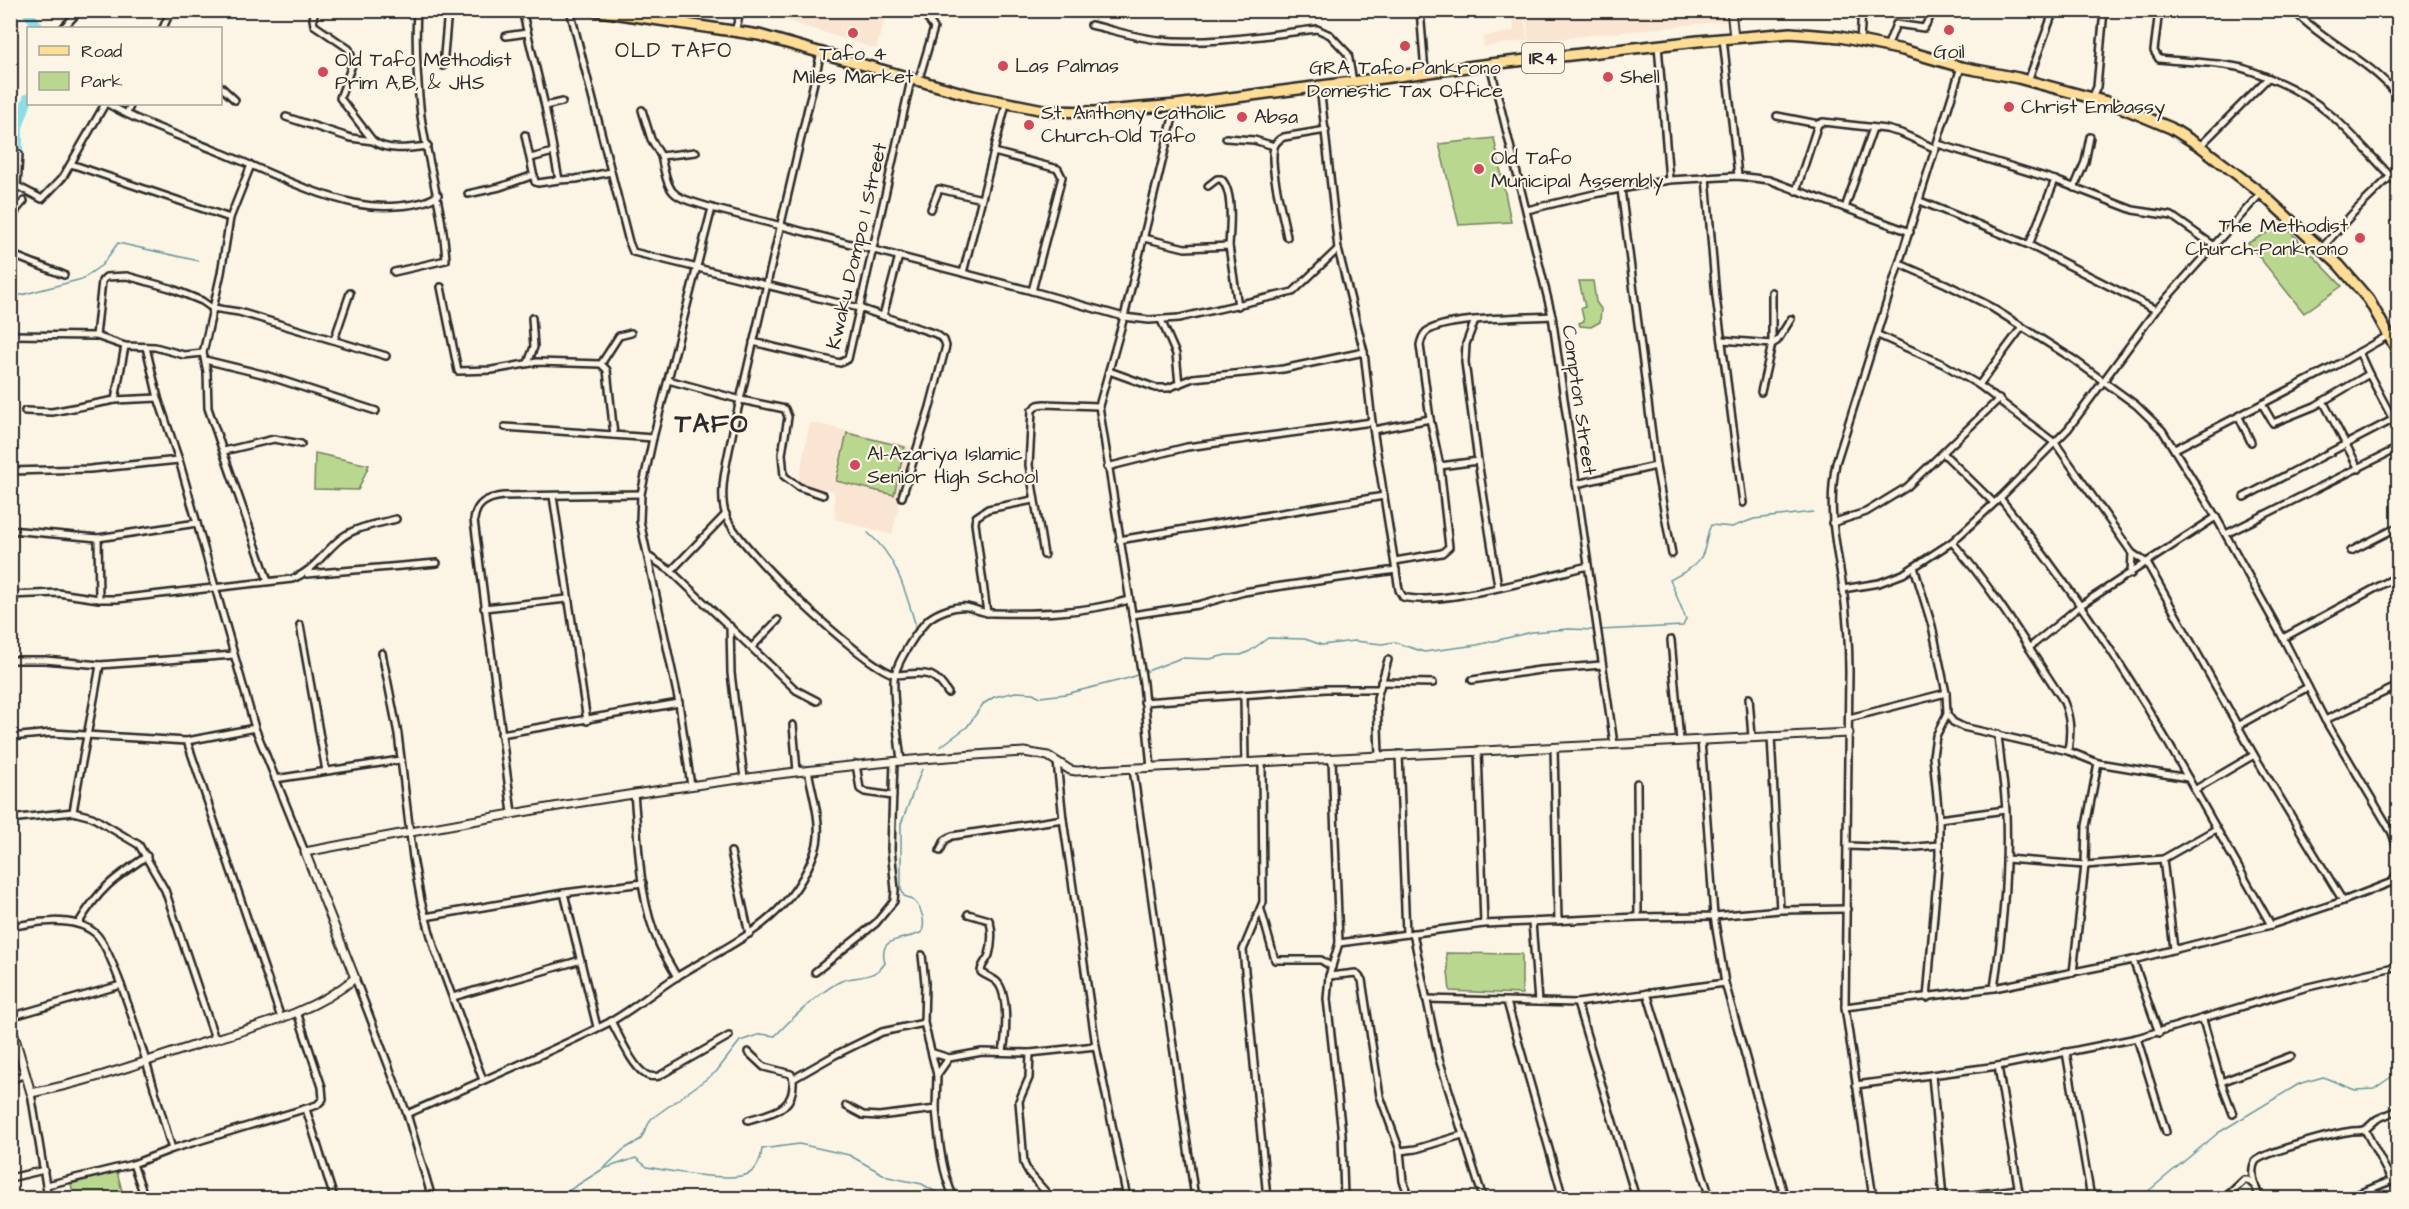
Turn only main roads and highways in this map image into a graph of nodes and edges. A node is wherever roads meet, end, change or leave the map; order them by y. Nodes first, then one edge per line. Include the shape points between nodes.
1 (593, 10) edge
2 (606, 11) edge
3 (2398, 352) edge

1 - 2 main road, IR4
2 - 3 main road, IR4 via 735,31 1006,104 1073,113 1176,105 1734,37 1811,34 1887,46 2092,98 2170,128 2261,193 2322,248 2359,287

